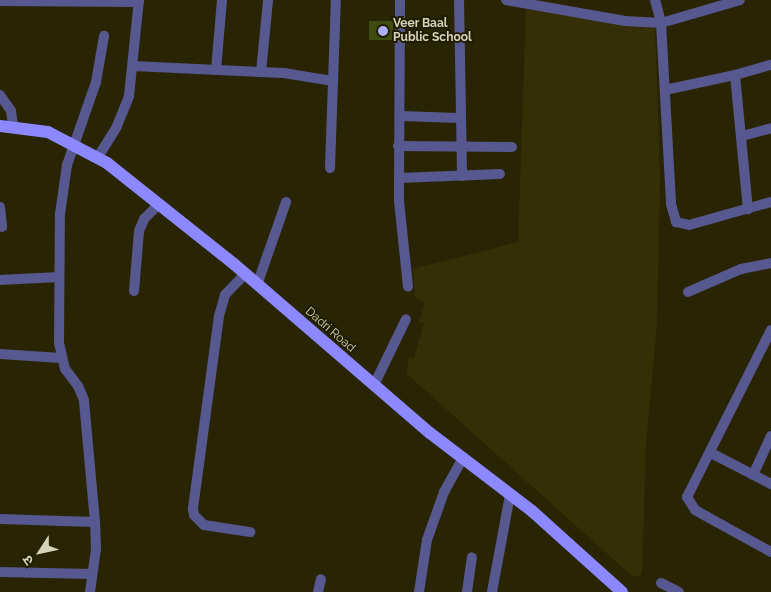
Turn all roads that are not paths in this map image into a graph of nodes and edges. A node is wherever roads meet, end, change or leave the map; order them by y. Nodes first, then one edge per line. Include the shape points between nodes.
1 (222, 0) edge
2 (268, 0) edge
3 (336, 0) edge
4 (400, 0) edge
5 (459, 0) edge
6 (506, 0) edge
7 (655, 0) edge
8 (740, 0) edge
9 (0, 1) edge
10 (139, 1) edge
11 (661, 23) junction
12 (104, 36) dead end
13 (771, 65) edge
14 (132, 66) junction
15 (216, 70) junction
16 (261, 72) junction
17 (735, 75) junction
18 (332, 81) junction
19 (665, 90) junction
20 (0, 96) edge
21 (400, 116) junction
22 (459, 118) junction
23 (0, 126) edge
24 (13, 126) junction
25 (771, 128) edge
26 (742, 136) junction
27 (73, 144) junction
28 (398, 146) junction
29 (461, 147) junction
30 (512, 147) dead end
31 (98, 157) junction
32 (330, 168) dead end
33 (500, 174) dead end
34 (462, 176) junction
35 (399, 178) junction
36 (286, 202) dead end
37 (771, 202) edge
38 (159, 204) junction
39 (0, 207) edge
40 (748, 209) junction
41 (2, 227) dead end
42 (771, 263) edge
43 (245, 274) junction
44 (59, 277) junction
45 (0, 280) edge
46 (257, 285) junction
47 (408, 287) dead end
48 (134, 291) dead end
49 (688, 292) dead end
50 (406, 319) dead end
51 (771, 330) edge
52 (0, 354) edge
53 (61, 358) junction
54 (374, 385) junction
55 (771, 436) edge
56 (711, 453) junction
57 (463, 458) junction
58 (752, 475) junction
59 (771, 484) edge
60 (510, 495) junction
61 (0, 519) edge
62 (95, 522) junction
63 (250, 532) dead end
64 (771, 552) edge
65 (472, 557) dead end
66 (0, 572) edge
67 (92, 574) junction
68 (321, 579) dead end
69 (661, 583) dead end
70 (90, 592) edge
71 (318, 592) edge
72 (419, 592) edge
73 (467, 592) edge
74 (492, 592) edge
75 (622, 592) edge
76 (679, 592) edge

1 - 15 street
2 - 16 street
3 - 18 street
4 - 21 street
5 - 22 street
6 - 11 street via 625,21
7 - 11 street
8 - 11 street
9 - 10 street
10 - 14 street
11 - 19 street
12 - 27 street via 96,82
13 - 17 street
14 - 15 street
14 - 31 street via 124,110
15 - 16 street
16 - 18 street
17 - 19 street
17 - 26 street
18 - 32 street
19 - 40 street via 671,204 676,222 688,225
20 - 24 street via 11,111
21 - 22 street
21 - 28 street
22 - 29 street
23 - 24 main road, Dadri Road
24 - 27 main road, Dadri Road via 48,132
25 - 26 street
26 - 40 street
27 - 31 main road, Dadri Road
27 - 44 street via 62,196
28 - 29 street
28 - 35 street
29 - 30 street
29 - 34 street
31 - 38 main road, Dadri Road
33 - 34 street
34 - 35 street
35 - 47 street
36 - 46 street
37 - 40 street
38 - 43 main road, Dadri Road
38 - 48 street via 144,219 137,236
39 - 41 street
42 - 49 street via 740,269
43 - 46 main road, Dadri Road
43 - 63 street via 226,295 219,316 193,509 194,516 204,525
44 - 45 street
44 - 53 street
46 - 54 main road, Dadri Road
50 - 54 street
51 - 56 street
52 - 53 street
53 - 62 street via 84,400
54 - 57 main road, Dadri Road
55 - 58 street
56 - 58 street
56 - 64 street via 687,497 688,503
57 - 60 main road, Dadri Road
57 - 72 street via 444,492 427,540
58 - 59 street
60 - 74 street
60 - 75 main road, Dadri Road
61 - 62 street
62 - 67 street
65 - 73 street
66 - 67 street
67 - 70 street
68 - 71 street
69 - 76 street

